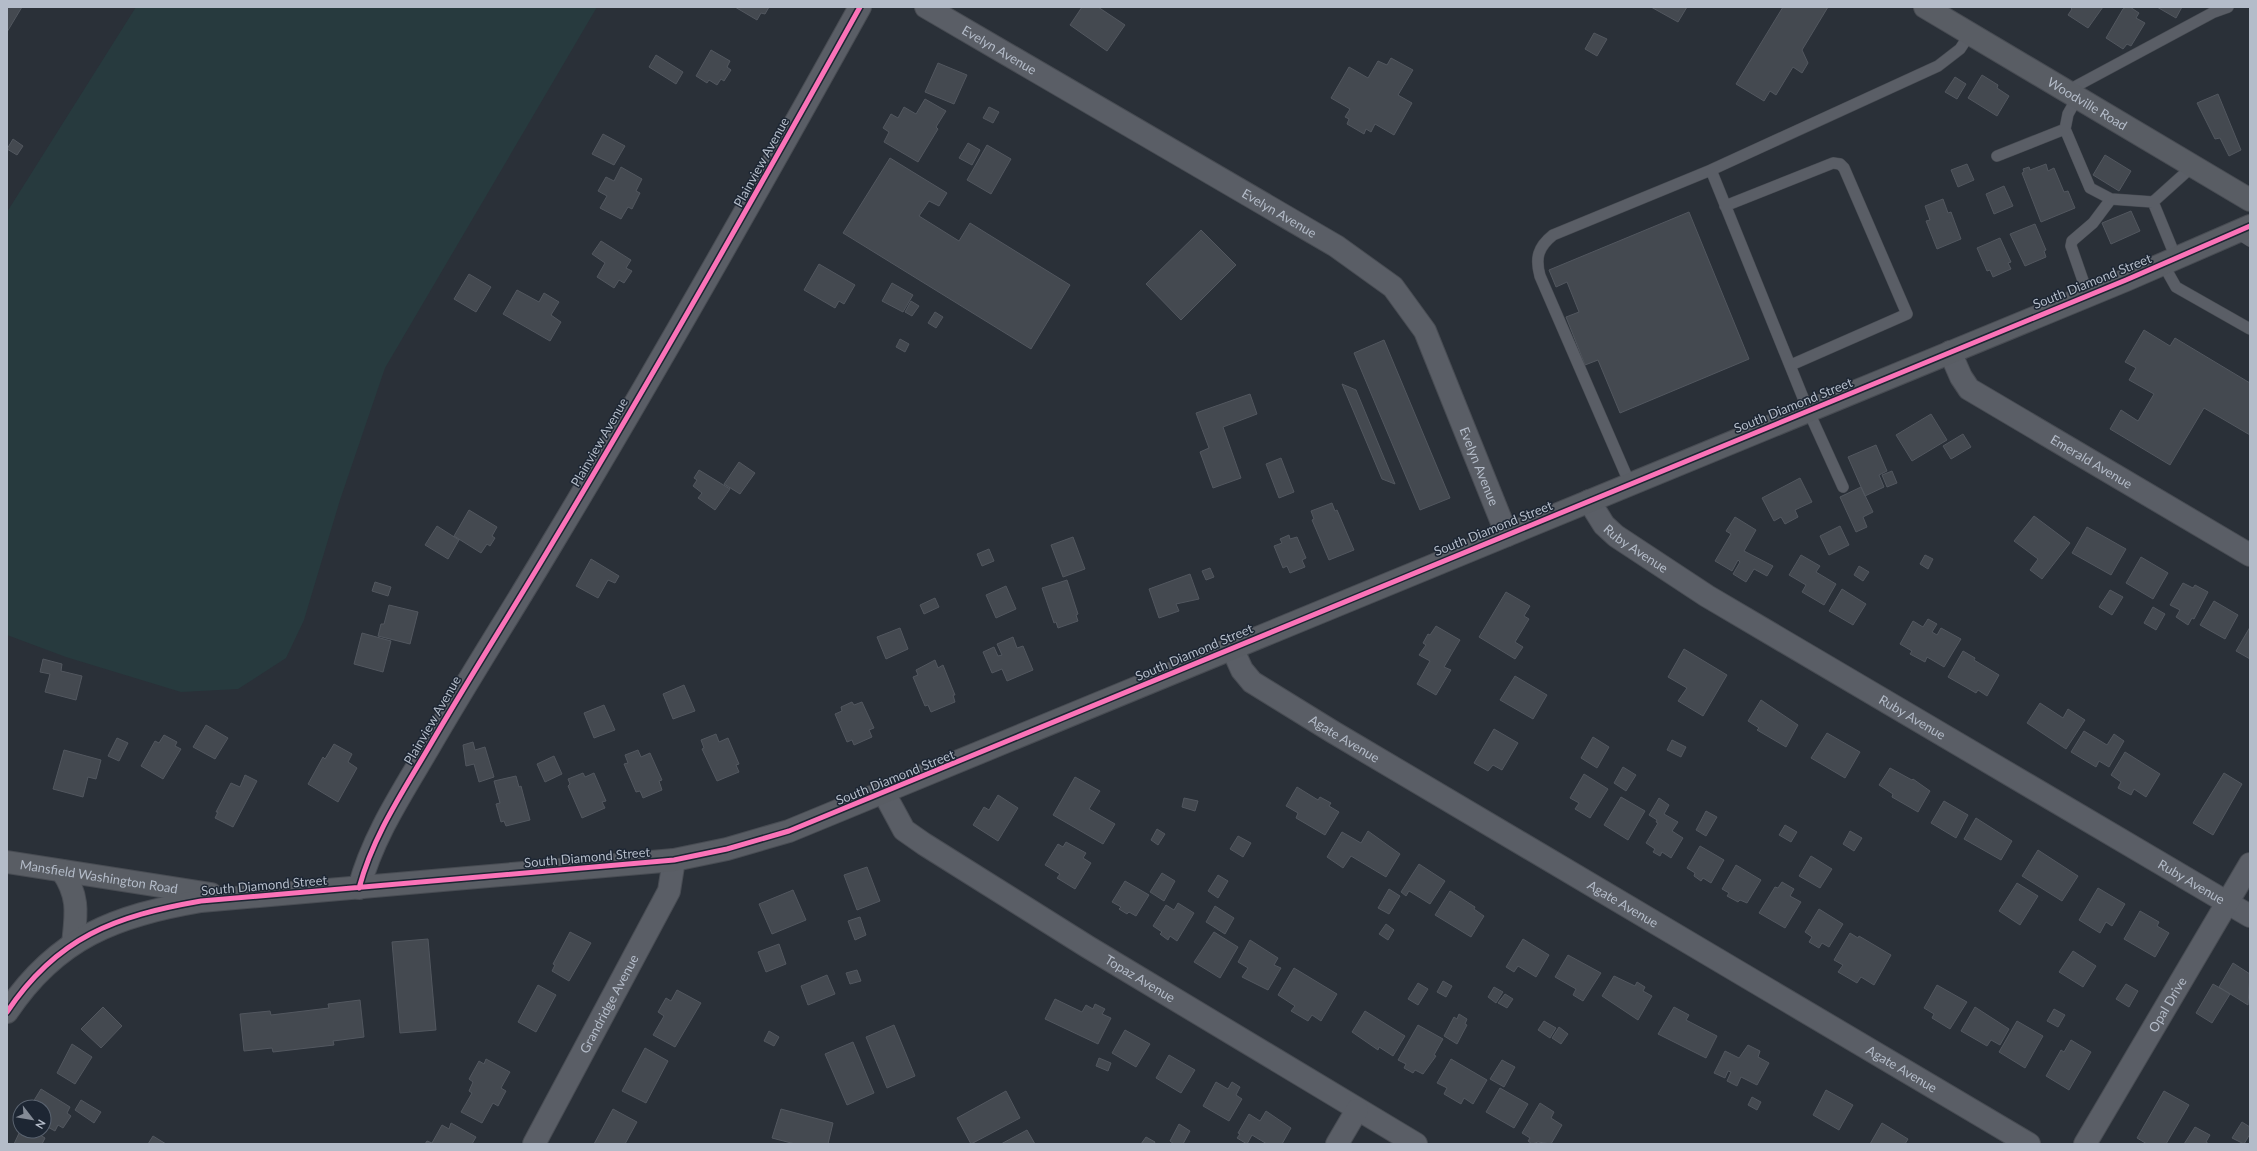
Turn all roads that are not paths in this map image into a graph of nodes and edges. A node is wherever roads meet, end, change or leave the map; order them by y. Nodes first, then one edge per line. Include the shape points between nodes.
1 (860, 7) edge
2 (926, 7) edge
3 (1924, 7) edge
4 (2228, 7) edge
5 (1970, 34) junction
6 (2072, 94) junction
7 (2065, 129) junction
8 (1997, 156) dead end
9 (2193, 166) junction
10 (1711, 170) junction
11 (2111, 199) junction
12 (2250, 200) edge
13 (2153, 202) junction
14 (1725, 206) junction
15 (2245, 233) edge
16 (2169, 261) junction
17 (2088, 295) junction
18 (2250, 329) edge
19 (1950, 352) junction
20 (1791, 365) junction
21 (1808, 410) junction
22 (1630, 484) junction
23 (1843, 487) dead end
24 (1589, 501) junction
25 (1507, 534) junction
26 (2250, 555) edge
27 (1232, 648) junction
28 (884, 793) junction
29 (674, 860) junction
30 (7, 862) edge
31 (2250, 864) edge
32 (62, 871) junction
33 (359, 888) junction
34 (238, 898) junction
35 (2227, 903) junction
36 (2250, 916) edge
37 (73, 944) junction
38 (7, 1012) edge
39 (1357, 1110) junction
40 (534, 1144) edge
41 (1336, 1144) edge
42 (1416, 1144) edge
43 (2029, 1144) edge
44 (2085, 1144) edge

1 - 33 street, Plainview Avenue via 709,277 380,831 367,860
2 - 25 street, Evelyn Avenue via 1336,246 1393,287 1425,331
3 - 5 street, Woodville Road
4 - 6 lane via 2214,12
5 - 6 street, Woodville Road
5 - 10 lane via 1960,49 1938,66
6 - 7 lane
6 - 9 street, Woodville Road
7 - 8 lane
7 - 11 lane via 2090,188
9 - 12 street, Woodville Road
9 - 13 lane
10 - 14 lane
10 - 22 lane via 1553,235 1544,242 1537,255 1540,276
11 - 13 lane
11 - 17 lane via 2093,223 2072,241 2071,246
13 - 16 lane
14 - 20 lane
14 - 20 lane via 1833,163 1840,164 1844,168 1907,314
15 - 16 street, South Diamond Street
16 - 17 street, South Diamond Street
16 - 18 lane via 2176,287
17 - 19 street, South Diamond Street
19 - 21 street, South Diamond Street
19 - 26 street, Emerald Avenue via 1969,389
20 - 21 lane
21 - 22 street, South Diamond Street
21 - 23 lane
22 - 24 street, South Diamond Street
24 - 25 street, South Diamond Street
24 - 35 street, Ruby Avenue via 1604,525 1616,536 1707,596
25 - 27 street, South Diamond Street
27 - 28 street, South Diamond Street
27 - 43 street, Agate Avenue via 1242,670 1252,682 1319,724
28 - 29 street, South Diamond Street via 789,831 727,849
28 - 39 street, Topaz Avenue via 904,830 924,844
29 - 33 street, South Diamond Street
29 - 40 street, Grandridge Avenue via 669,892
30 - 32 street, Mansfield Washington Road
31 - 35 street, Opal Drive
32 - 34 street, Mansfield Washington Road
32 - 37 street via 76,900
33 - 34 street, South Diamond Street
34 - 37 street, South Diamond Street via 168,907 125,918 102,927
35 - 36 street, Ruby Avenue
35 - 44 street, Opal Drive
37 - 38 street, South Diamond Street via 43,967
39 - 41 street
39 - 42 street, Topaz Avenue

